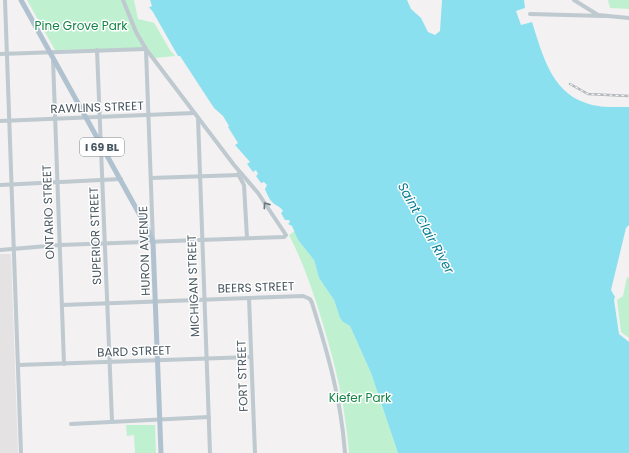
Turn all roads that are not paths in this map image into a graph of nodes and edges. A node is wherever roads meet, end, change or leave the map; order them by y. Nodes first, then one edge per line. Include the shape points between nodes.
1 (5, 0) edge
2 (21, 0) edge
3 (123, 0) edge
4 (574, 0) edge
5 (530, 14) dead end
6 (604, 16) junction
7 (629, 18) edge
8 (146, 49) junction
9 (97, 50) junction
10 (6, 53) junction
11 (0, 54) edge
12 (52, 56) junction
13 (194, 113) junction
14 (149, 115) junction
15 (100, 116) junction
16 (86, 117) junction
17 (54, 118) junction
18 (198, 118) junction
19 (9, 120) junction
20 (0, 121) edge
21 (102, 146) junction
22 (234, 165) junction
23 (239, 175) junction
24 (199, 176) junction
25 (151, 178) junction
26 (103, 180) junction
27 (121, 180) junction
28 (57, 182) junction
29 (12, 184) junction
30 (0, 185) edge
31 (247, 238) junction
32 (202, 240) junction
33 (153, 242) junction
34 (105, 244) junction
35 (60, 245) junction
36 (14, 249) junction
37 (0, 250) edge
38 (249, 298) junction
39 (204, 299) junction
40 (155, 301) junction
41 (107, 303) junction
42 (62, 305) junction
43 (251, 357) junction
44 (206, 358) junction
45 (157, 360) junction
46 (109, 362) junction
47 (64, 364) junction
48 (18, 365) junction
49 (209, 417) junction
50 (160, 420) junction
51 (112, 421) junction
52 (71, 424) dead end
53 (21, 453) edge
54 (162, 453) edge
55 (210, 453) edge
56 (255, 453) edge
57 (344, 453) edge

1 - 10 street
2 - 12 main road, I 69 BL
3 - 8 street
4 - 6 street via 595,14
5 - 6 street
6 - 7 street
8 - 9 street
8 - 13 street
8 - 14 street, HURON AVENUE
9 - 12 street
9 - 15 street, SUPERIOR STREET
10 - 11 street
10 - 12 street
10 - 19 street
12 - 16 main road, I 69 BL
12 - 17 street, ONTARIO STREET
13 - 14 street, RAWLINS STREET
13 - 18 street
14 - 15 street, RAWLINS STREET
14 - 25 street, HURON AVENUE
15 - 16 street, RAWLINS STREET
15 - 21 street, SUPERIOR STREET
16 - 17 street, RAWLINS STREET
16 - 21 main road, I 69 BL
17 - 19 street, RAWLINS STREET
17 - 28 street, ONTARIO STREET
18 - 22 street
18 - 24 street, MICHIGAN STREET
19 - 20 street, RAWLINS STREET
19 - 29 street
21 - 26 street, SUPERIOR STREET
21 - 27 main road, I 69 BL
22 - 23 street
31 -> 22 street via 286,235 244,175
23 - 24 street
23 - 31 street via 244,185
24 - 25 street
24 - 32 street, MICHIGAN STREET
25 - 33 street, HURON AVENUE
26 - 27 street
26 - 28 street
26 - 34 street, SUPERIOR STREET
27 - 33 main road, I 69 BL
28 - 29 street
28 - 35 street, ONTARIO STREET
29 - 30 street
29 - 36 street
31 - 32 street
32 - 33 street
32 - 39 street, MICHIGAN STREET
33 - 34 street
33 - 40 main road, HURON AVENUE / I 69 BL
34 - 35 street
34 - 41 street, SUPERIOR STREET
35 - 36 street
35 - 42 street, ONTARIO STREET
36 - 37 street
36 - 48 street
38 - 39 street, BEERS STREET
38 - 43 street, FORT STREET
38 - 57 street, BEERS STREET via 303,296 312,303 336,383
39 - 40 street, BEERS STREET
39 - 44 street, MICHIGAN STREET
40 - 41 street, BEERS STREET
40 - 45 main road, HURON AVENUE / I 69 BL
41 - 42 street, BEERS STREET
41 - 46 street, SUPERIOR STREET
42 - 47 street, ONTARIO STREET
43 - 44 street, BARD STREET
43 - 56 street, FORT STREET
44 - 45 street, BARD STREET
44 - 49 street, MICHIGAN STREET
45 - 46 street, BARD STREET
45 - 50 main road, HURON AVENUE / I 69 BL
46 - 47 street, BARD STREET
46 - 51 street, SUPERIOR STREET
47 - 48 street, BARD STREET
48 - 53 street
49 - 50 street
49 - 55 street, MICHIGAN STREET
50 - 51 street
50 - 54 main road, HURON AVENUE / I 69 BL
51 - 52 street

